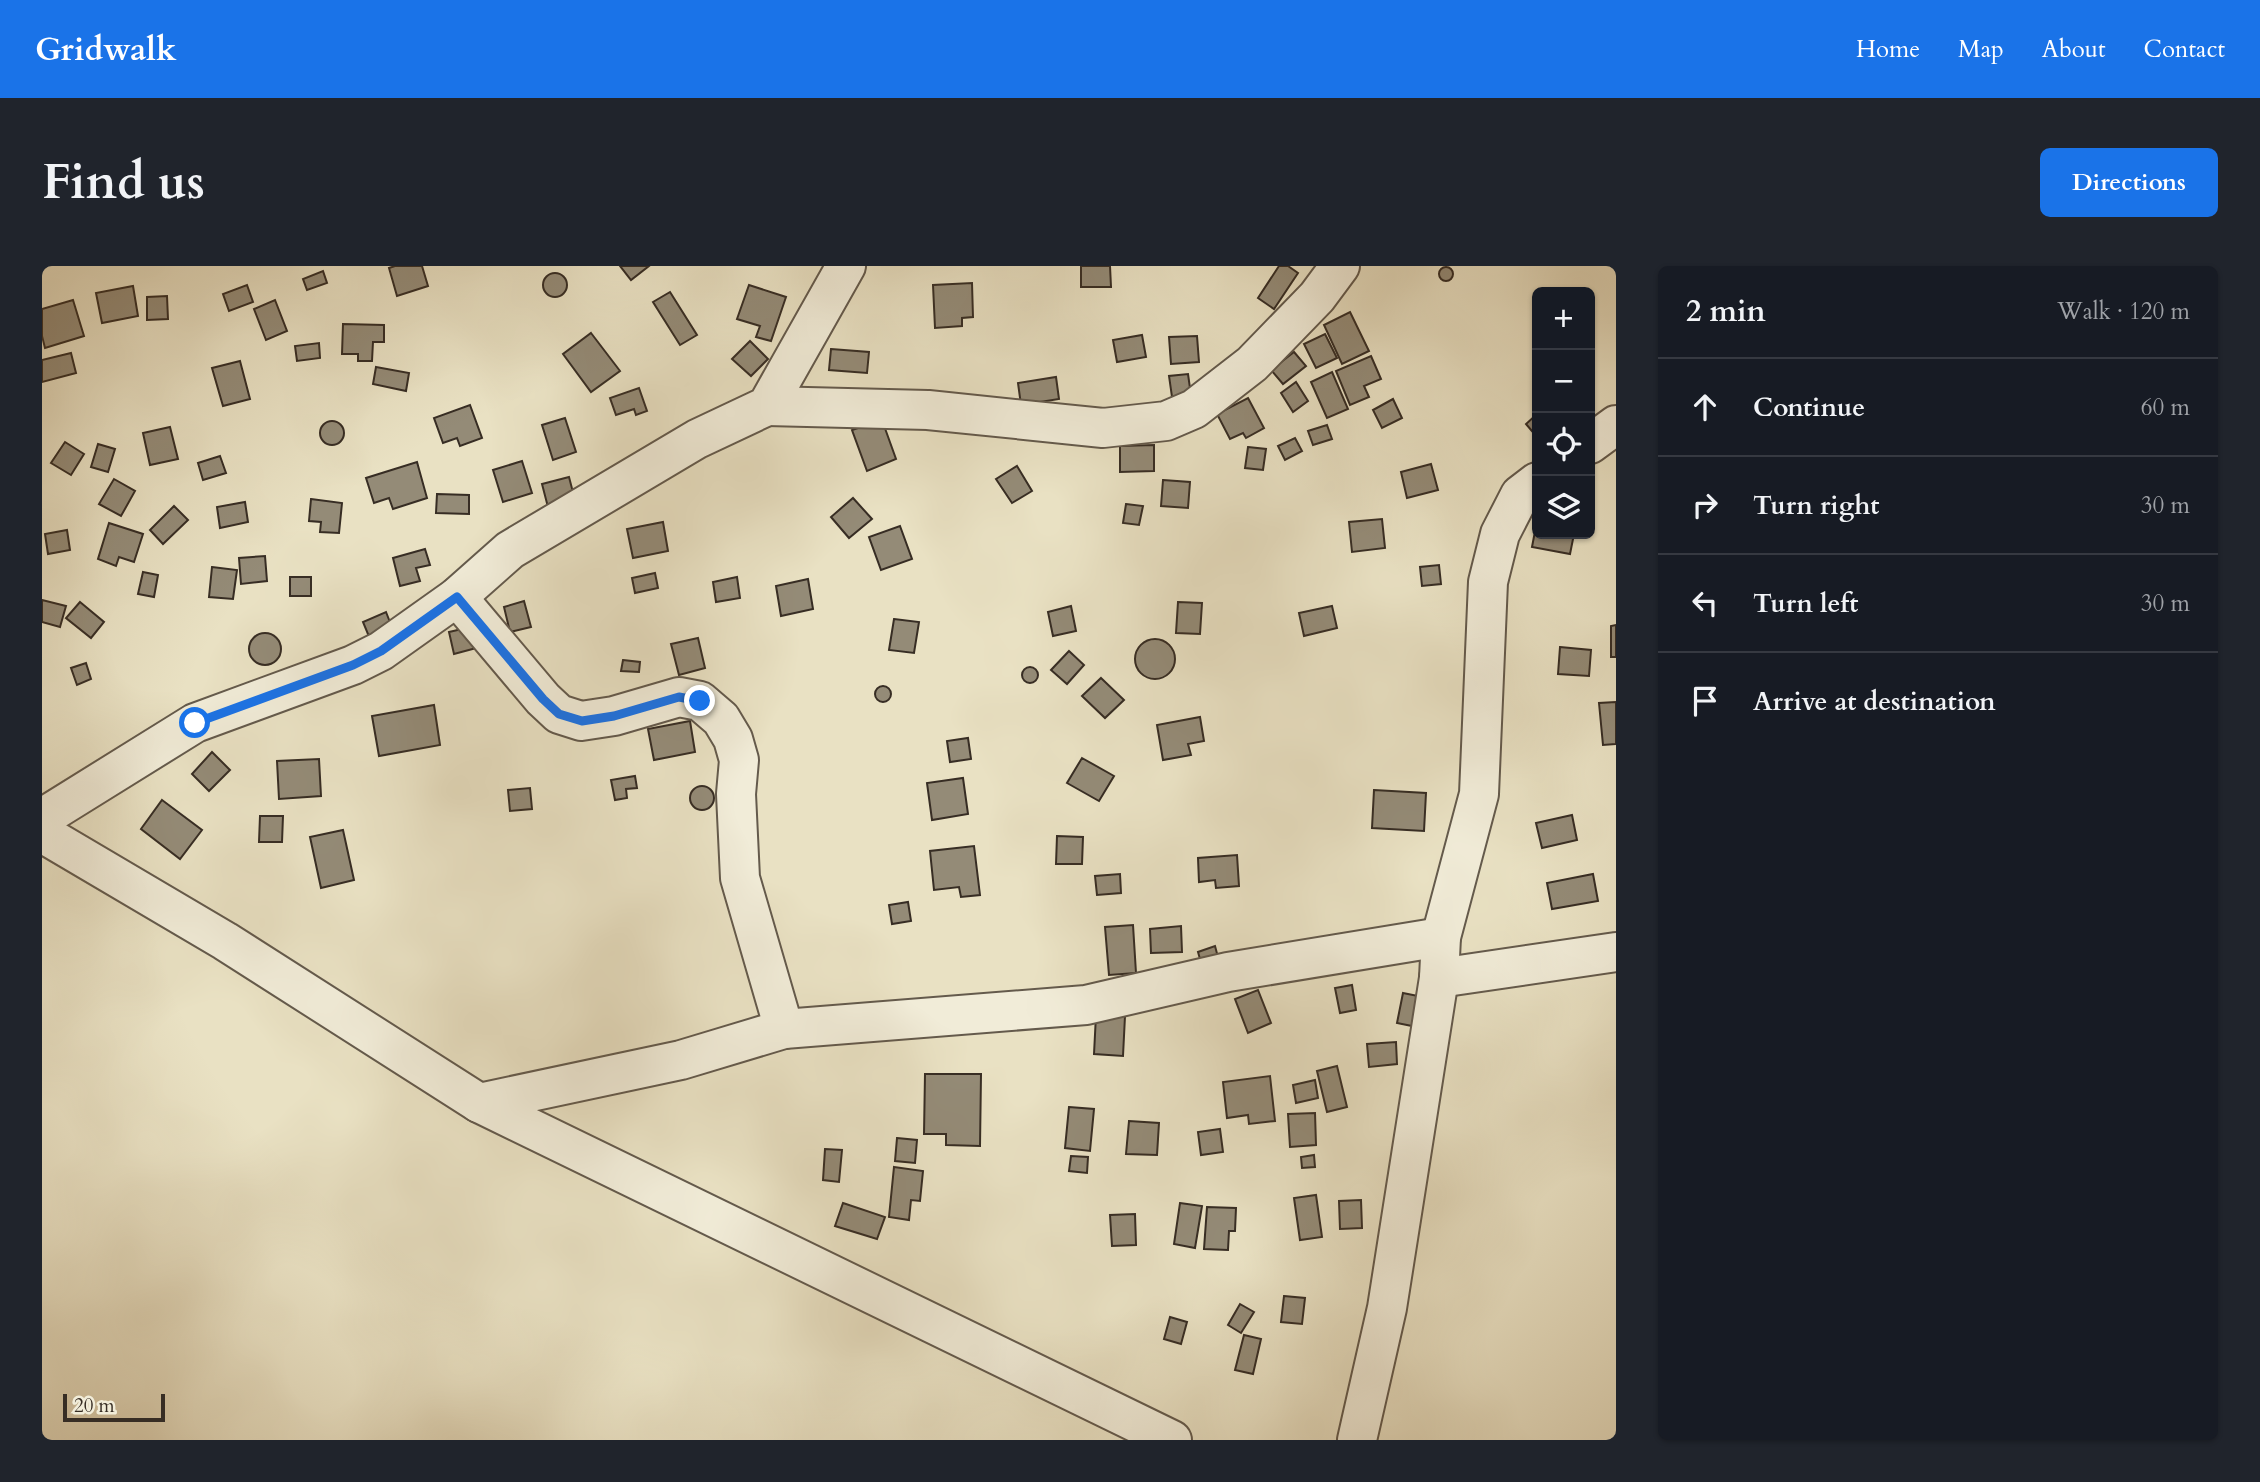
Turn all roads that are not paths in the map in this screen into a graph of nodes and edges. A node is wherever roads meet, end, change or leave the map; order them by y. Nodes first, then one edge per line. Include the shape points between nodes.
1 (846, 266) edge
2 (1340, 266) edge
3 (766, 406) junction
4 (1616, 425) edge
5 (1595, 440) edge
6 (1532, 486) edge
7 (457, 597) junction
8 (42, 818) edge
9 (42, 833) edge
10 (1441, 937) junction
11 (1616, 952) edge
12 (1439, 978) junction
13 (784, 1029) junction
14 (478, 1103) junction
15 (1172, 1440) edge
16 (1357, 1440) edge

1 - 3 street
2 - 3 street via 1317,297 1252,364 1194,409 1166,421 1103,428 928,410
3 - 7 street via 696,439 510,550
4 - 5 street
6 - 10 street via 1520,495 1500,534 1488,582 1479,794
7 - 8 street via 381,651 195,723
7 - 13 street via 559,714 582,721 679,697 700,701 721,719 739,760 740,878
9 - 14 street via 225,941
10 - 12 street
10 - 13 street via 1228,972 1086,1005
11 - 12 street
12 - 16 street via 1387,1308
13 - 14 street via 681,1060
14 - 15 street

